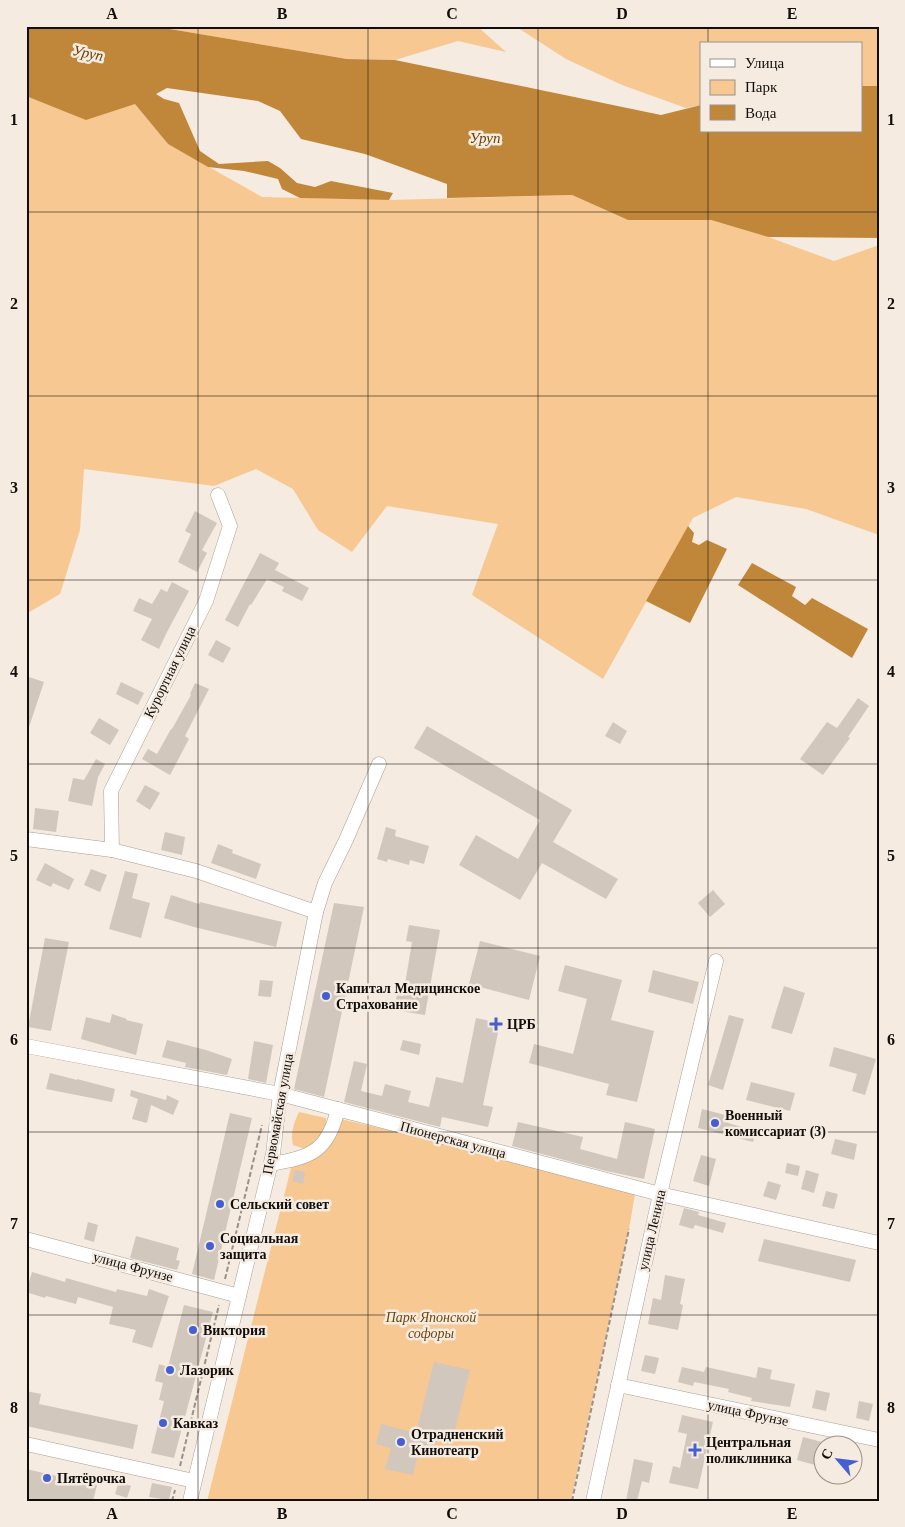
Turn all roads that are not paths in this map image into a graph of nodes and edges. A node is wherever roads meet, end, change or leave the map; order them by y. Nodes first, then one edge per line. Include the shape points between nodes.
1 (218, 495) dead end
2 (378, 764) dead end
3 (26, 840) edge
4 (112, 850) junction
5 (316, 912) junction
6 (716, 961) dead end
7 (26, 1046) edge
8 (280, 1094) junction
9 (338, 1109) junction
10 (271, 1164) junction
11 (660, 1194) junction
12 (26, 1238) edge
13 (879, 1243) edge
14 (239, 1296) junction
15 (618, 1385) junction
16 (879, 1440) edge
17 (26, 1444) edge
18 (194, 1480) junction
19 (190, 1501) edge
20 (593, 1501) edge

1 - 4 street, Курортная улица via 230,526 206,601 111,791
2 - 5 street, Первомайская улица via 325,883
3 - 4 street
4 - 5 street via 196,871
5 - 8 street, Первомайская улица
6 - 11 street, улица Ленина
7 - 8 street, Пионерская улица
8 - 9 street, Пионерская улица
8 - 10 street, Первомайская улица
9 - 10 street via 328,1139 319,1149 293,1160
9 - 11 street, Пионерская улица
10 - 14 street, Первомайская улица
11 - 13 street, Пионерская улица
11 - 15 street, улица Ленина
12 - 14 street, улица Фрунзе
14 - 18 street, Первомайская улица
15 - 16 street, улица Фрунзе
15 - 20 street, улица Ленина
17 - 18 street
18 - 19 street, Первомайская улица

